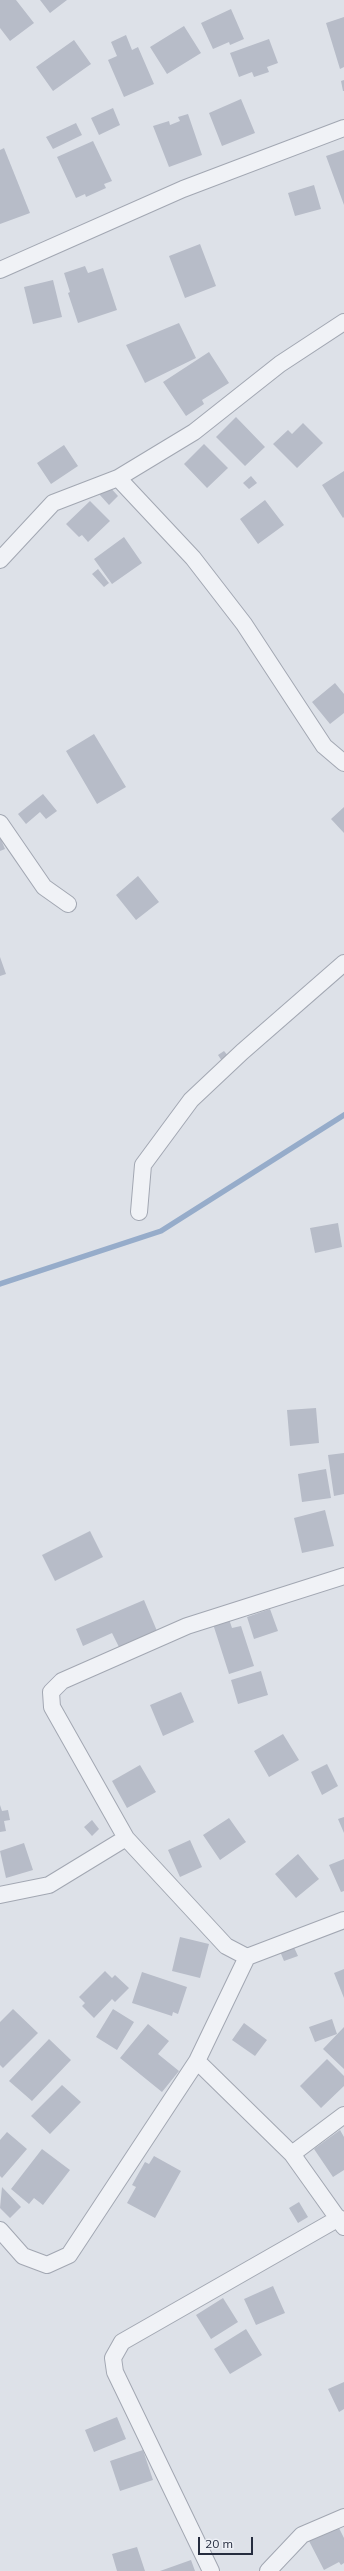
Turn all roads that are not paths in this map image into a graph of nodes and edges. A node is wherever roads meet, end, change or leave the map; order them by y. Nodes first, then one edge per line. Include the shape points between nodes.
1 (344, 128) edge
2 (0, 270) edge
3 (344, 322) edge
4 (118, 478) junction
5 (0, 560) edge
6 (344, 763) edge
7 (0, 823) edge
8 (68, 904) dead end
9 (344, 963) edge
10 (139, 1212) dead end
11 (344, 1576) edge
12 (126, 1838) junction
13 (0, 1894) edge
14 (344, 1920) edge
15 (247, 1957) junction
16 (197, 2061) junction
17 (344, 2115) edge
18 (292, 2154) junction
19 (341, 2223) edge
20 (0, 2230) edge
21 (344, 2517) edge
22 (211, 2571) edge
23 (268, 2571) edge

1 - 2 street via 183,189
3 - 4 street via 280,364 194,432
4 - 5 street via 53,503
4 - 6 street via 193,558 244,624 324,746
7 - 8 street via 44,887
9 - 10 street via 191,1100 143,1165
11 - 12 street via 187,1626 62,1680 51,1692 52,1707
12 - 13 street via 49,1885
12 - 15 street via 226,1946
14 - 15 street
15 - 16 street
16 - 18 street
16 - 20 street via 69,2254 47,2265 23,2256
17 - 18 street
18 - 19 street
19 - 22 street via 122,2342 113,2358 115,2372
21 - 23 street via 302,2535

